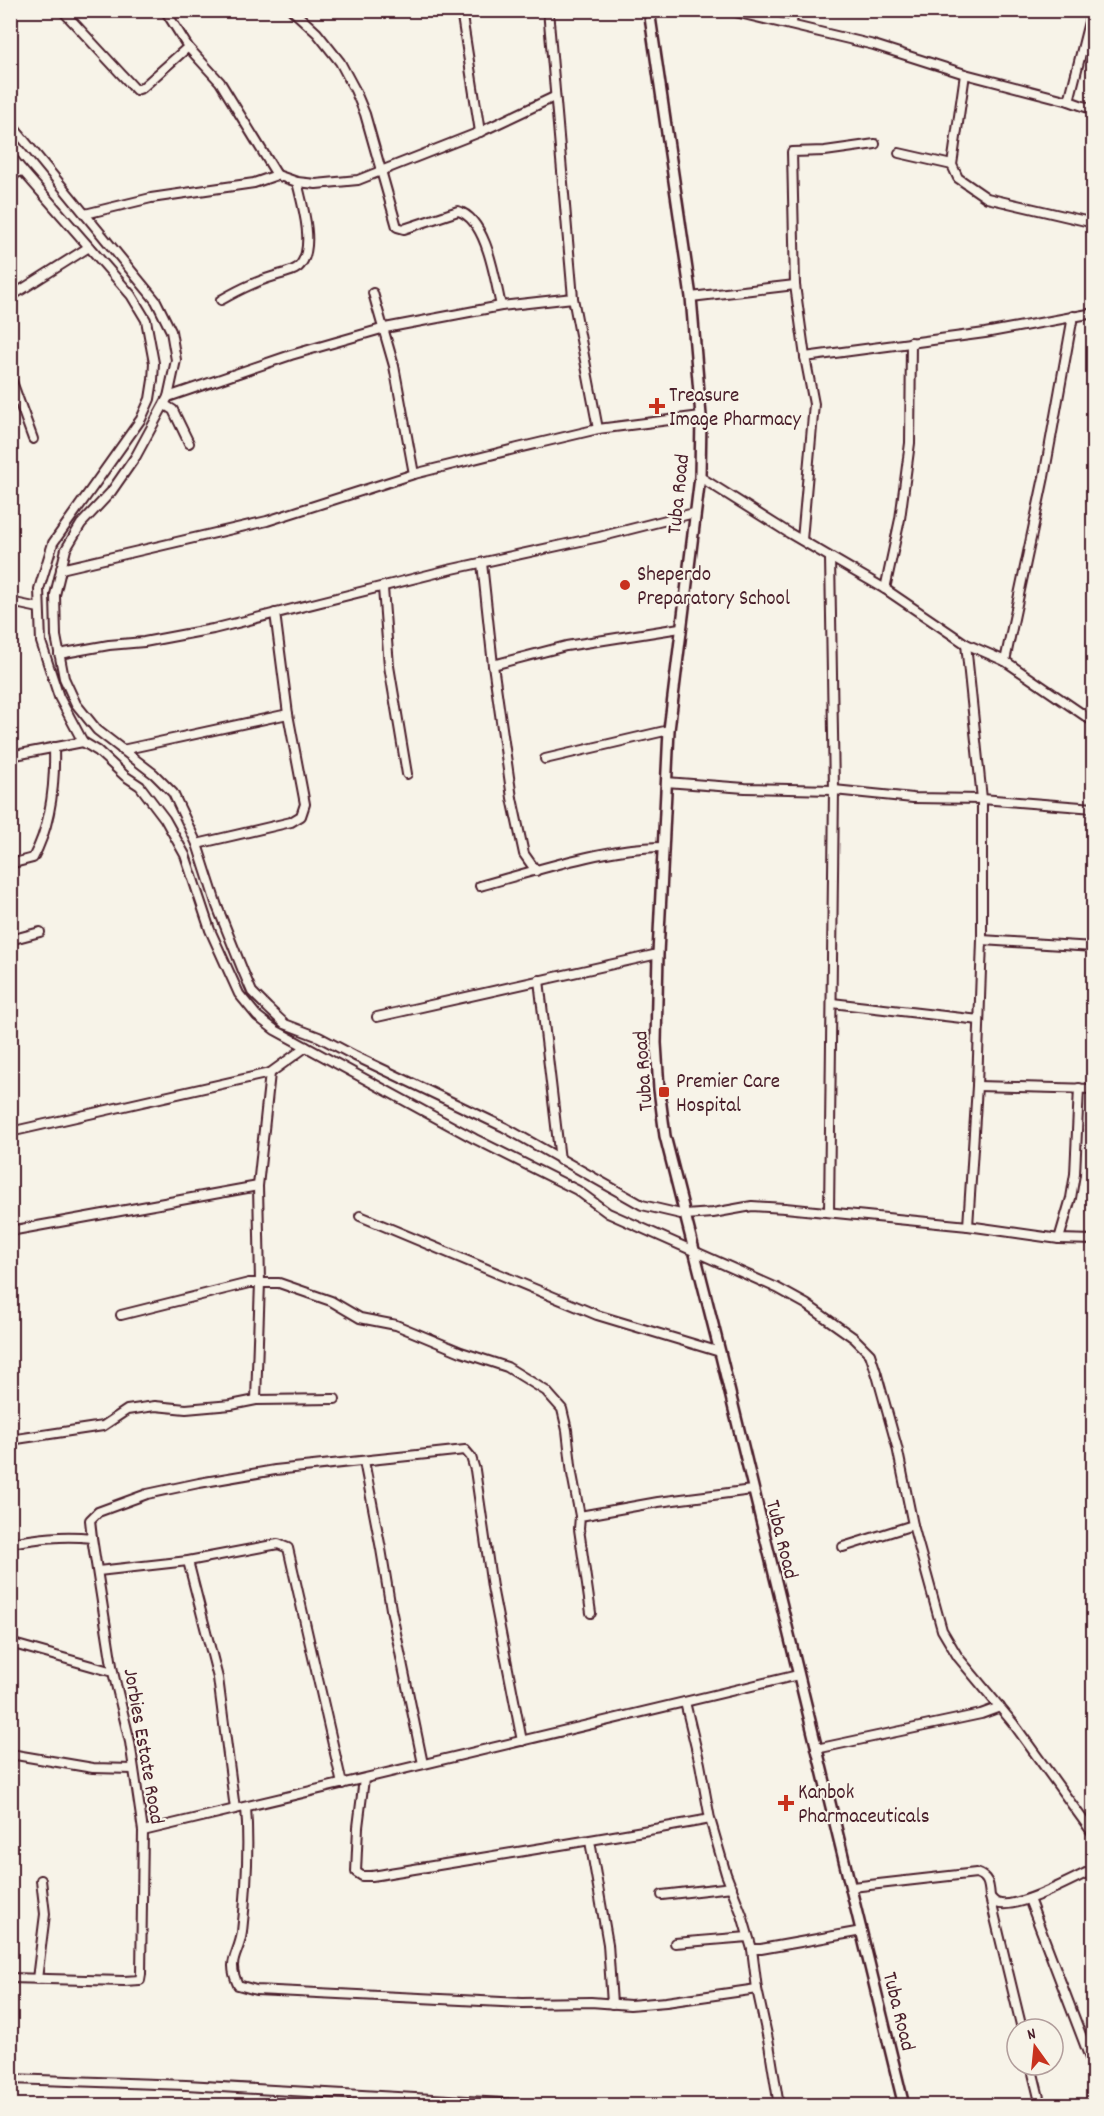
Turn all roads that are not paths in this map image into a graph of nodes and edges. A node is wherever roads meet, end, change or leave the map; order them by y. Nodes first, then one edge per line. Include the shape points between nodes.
1 (63, 10) edge
2 (165, 10) edge
3 (292, 10) edge
4 (461, 10) edge
5 (548, 10) edge
6 (649, 10) edge
7 (727, 10) edge
8 (795, 10) edge
9 (1092, 10) edge
10 (791, 25) junction
11 (189, 47) junction
12 (965, 74) junction
13 (554, 97) junction
14 (1069, 101) junction
15 (1094, 110) edge
16 (10, 123) edge
17 (480, 132) junction
18 (874, 144) dead end
19 (899, 153) dead end
20 (10, 155) edge
21 (952, 165) junction
22 (22, 170) junction
23 (380, 171) junction
24 (277, 175) junction
25 (10, 177) edge
26 (297, 182) junction
27 (85, 214) junction
28 (1094, 224) edge
29 (89, 247) junction
30 (795, 285) junction
31 (373, 293) dead end
32 (10, 297) edge
33 (691, 297) junction
34 (573, 298) junction
35 (221, 300) dead end
36 (501, 306) junction
37 (1094, 313) edge
38 (1073, 316) junction
39 (385, 328) junction
40 (911, 342) junction
41 (805, 357) junction
42 (10, 376) edge
43 (167, 401) junction
44 (701, 416) junction
45 (598, 429) junction
46 (33, 439) dead end
47 (189, 443) dead end
48 (414, 474) junction
49 (700, 477) junction
50 (694, 513) junction
51 (802, 540) junction
52 (830, 558) junction
53 (482, 563) junction
54 (61, 569) junction
55 (383, 588) junction
56 (885, 588) junction
57 (10, 596) edge
58 (39, 608) junction
59 (275, 613) junction
60 (680, 628) junction
61 (966, 644) junction
62 (59, 654) junction
63 (1005, 661) junction
64 (493, 665) junction
65 (1094, 700) edge
66 (288, 714) junction
67 (1091, 720) edge
68 (669, 730) junction
69 (83, 742) junction
70 (54, 747) junction
71 (122, 750) junction
72 (10, 756) edge
73 (545, 759) dead end
74 (407, 774) dead end
75 (666, 782) junction
76 (834, 790) junction
77 (982, 799) junction
78 (1094, 808) edge
79 (197, 844) junction
80 (662, 847) junction
81 (10, 864) edge
82 (536, 871) junction
83 (480, 886) dead end
84 (40, 932) dead end
85 (10, 940) edge
86 (982, 940) junction
87 (1094, 947) edge
88 (658, 954) junction
89 (539, 980) junction
90 (832, 1003) junction
91 (377, 1017) dead end
92 (979, 1020) junction
93 (306, 1047) junction
94 (270, 1073) junction
95 (977, 1086) junction
96 (1079, 1088) junction
97 (1094, 1089) edge
98 (10, 1132) edge
99 (560, 1160) junction
100 (258, 1186) junction
101 (829, 1212) junction
102 (685, 1215) junction
103 (360, 1216) dead end
104 (968, 1226) junction
105 (10, 1231) edge
106 (1059, 1239) junction
107 (1094, 1240) edge
108 (692, 1249) junction
109 (260, 1282) junction
110 (121, 1315) dead end
111 (720, 1352) junction
112 (335, 1399) dead end
113 (255, 1400) junction
114 (10, 1440) edge
115 (363, 1461) junction
116 (752, 1490) junction
117 (580, 1516) junction
118 (913, 1525) junction
119 (92, 1538) junction
120 (10, 1544) edge
121 (843, 1547) dead end
122 (188, 1561) junction
123 (98, 1571) junction
124 (591, 1613) dead end
125 (10, 1643) edge
126 (113, 1672) junction
127 (798, 1675) junction
128 (685, 1702) junction
129 (1000, 1707) junction
130 (522, 1741) junction
131 (816, 1749) junction
132 (10, 1754) edge
133 (423, 1764) junction
134 (133, 1769) junction
135 (364, 1779) junction
136 (342, 1784) junction
137 (246, 1807) junction
138 (235, 1809) junction
139 (710, 1820) junction
140 (143, 1831) junction
141 (1094, 1835) edge
142 (590, 1841) junction
143 (1094, 1869) edge
144 (41, 1880) dead end
145 (732, 1887) junction
146 (852, 1887) junction
147 (662, 1895) dead end
148 (990, 1897) junction
149 (1029, 1899) junction
150 (862, 1931) junction
151 (748, 1937) junction
152 (675, 1943) dead end
153 (752, 1949) junction
154 (10, 1978) edge
155 (37, 1979) junction
156 (757, 1989) junction
157 (612, 2004) junction
158 (1019, 2017) edge
159 (1093, 2066) edge
160 (1034, 2077) edge
161 (10, 2079) edge
162 (555, 2106) edge
163 (779, 2106) edge
164 (904, 2106) edge
165 (1041, 2106) edge

1 - 11 street via 136,90
2 - 11 street
3 - 23 street via 340,62 365,114
4 - 17 street
5 - 13 street
6 - 33 street, Tuba Road
7 - 10 street
8 - 10 street
9 - 14 street
10 - 12 street via 874,45
11 - 24 street via 220,82
12 - 14 street
12 - 21 street
13 - 17 street
13 - 34 street
14 - 15 street
16 - 27 street
17 - 23 street
18 - 30 street via 792,152
19 - 21 street
20 - 22 street
21 - 28 street via 958,178 987,198
22 - 25 street
22 - 29 street
23 - 26 street via 358,180
23 - 36 street via 400,229 458,211 470,218 486,243
24 - 26 street
24 - 27 street via 254,183 151,198
26 - 35 street via 307,239 301,266 251,283
27 - 43 street via 156,302 171,331 176,360
29 - 32 street
29 - 58 street via 131,295 146,320 153,380 141,418 53,543 39,589
30 - 33 street
30 - 41 street
31 - 39 street
33 - 44 street, Tuba Road
34 - 36 street
34 - 45 street
36 - 39 street
37 - 38 street
38 - 40 street
38 - 63 street
39 - 43 street via 291,356
39 - 48 street
40 - 41 street
40 - 56 street via 910,443 900,519
41 - 51 street via 814,404
42 - 46 street
43 - 47 street
43 - 54 street via 111,492 81,524 66,549
44 - 45 street
44 - 49 street, Tuba Road
45 - 48 street
48 - 54 street via 267,521
49 - 50 street, Tuba Road
49 - 51 street
50 - 53 street
50 - 60 street, Tuba Road
51 - 52 street
52 - 56 street
52 - 76 street
53 - 55 street
53 - 64 street
54 - 62 street via 55,595
55 - 59 street
55 - 74 street via 389,666
56 - 61 street
57 - 58 street via 15,603
58 - 69 street via 45,659 59,697
59 - 62 street via 213,629
59 - 66 street
60 - 64 street via 566,646
60 - 68 street, Tuba Road
61 - 63 street
61 - 77 street
62 - 71 street via 76,704 97,730
63 - 67 street
64 - 82 street via 512,798 524,854
65 - 67 street
66 - 71 street
66 - 79 street via 305,804 301,816 291,822
68 - 73 street
68 - 75 street, Tuba Road
69 - 70 street
69 - 93 street via 140,786 165,819 185,855 210,930 239,994 275,1030
70 - 72 street
70 - 81 street via 55,778 42,843 33,858
71 - 79 street via 173,793
75 - 76 street via 745,789
75 - 80 street, Tuba Road
76 - 77 street via 913,798
76 - 90 street
77 - 78 street
77 - 86 street
79 - 99 street via 252,992 285,1024 504,1127
80 - 82 street
80 - 88 street, Tuba Road
82 - 83 street
84 - 85 street
86 - 87 street
86 - 92 street
88 - 89 street
88 - 102 street, Tuba Road via 659,1089 665,1136
89 - 91 street
89 - 99 street
90 - 92 street
90 - 101 street
92 - 95 street
93 - 94 street
93 - 108 street via 577,1190 608,1213
94 - 98 street
94 - 100 street
95 - 96 street
95 - 104 street
96 - 97 street
96 - 106 street via 1075,1174
99 - 102 street via 642,1205
100 - 105 street
100 - 109 street
101 - 102 street via 752,1206
101 - 104 street
102 - 108 street, Tuba Road
103 - 111 street via 597,1315
104 - 106 street
106 - 107 street
108 - 111 street, Tuba Road
108 - 118 street via 806,1304 870,1354 897,1447
109 - 110 street
109 - 113 street
109 - 117 street via 304,1290 360,1318 396,1325 507,1367 546,1391 562,1409
111 - 116 street, Tuba Road
112 - 113 street
113 - 114 street via 186,1409 155,1406 127,1410 103,1426
115 - 119 street, Jorbies Estate Road via 275,1470 147,1494 98,1512 90,1520
115 - 130 street via 465,1450 471,1457
115 - 133 street
116 - 117 street
116 - 127 street, Tuba Road
117 - 124 street
118 - 121 street
118 - 129 street via 942,1630 958,1657
119 - 120 street via 64,1536
119 - 123 street, Jorbies Estate Road
122 - 123 street
122 - 136 street via 278,1544 288,1548
122 - 138 street via 218,1678
123 - 126 street, Jorbies Estate Road
125 - 126 street
126 - 134 street, Jorbies Estate Road
127 - 128 street
127 - 131 street, Tuba Road
128 - 130 street
128 - 139 street
129 - 131 street
129 - 141 street
130 - 133 street
131 - 146 street, Tuba Road
132 - 134 street via 93,1768
133 - 135 street
134 - 140 street, Jorbies Estate Road
135 - 136 street
135 - 142 street via 356,1872 362,1876
136 - 137 street
137 - 138 street
137 - 157 street via 242,1933 232,1971 238,1985 256,1990 388,1997
138 - 140 street
139 - 142 street
139 - 145 street
140 - 155 street, Jorbies Estate Road via 140,1980
142 - 157 street via 608,1944
143 - 149 street
144 - 155 street via 45,1914
145 - 147 street
145 - 151 street
146 - 148 street via 976,1873 988,1882
146 - 150 street, Tuba Road
148 - 149 street via 1006,1904
148 - 158 street
149 - 159 street
150 - 153 street
150 - 164 street, Tuba Road
151 - 152 street
151 - 153 street
153 - 156 street
154 - 155 street
156 - 157 street via 650,2004
156 - 163 street
160 - 165 street
161 - 162 street

